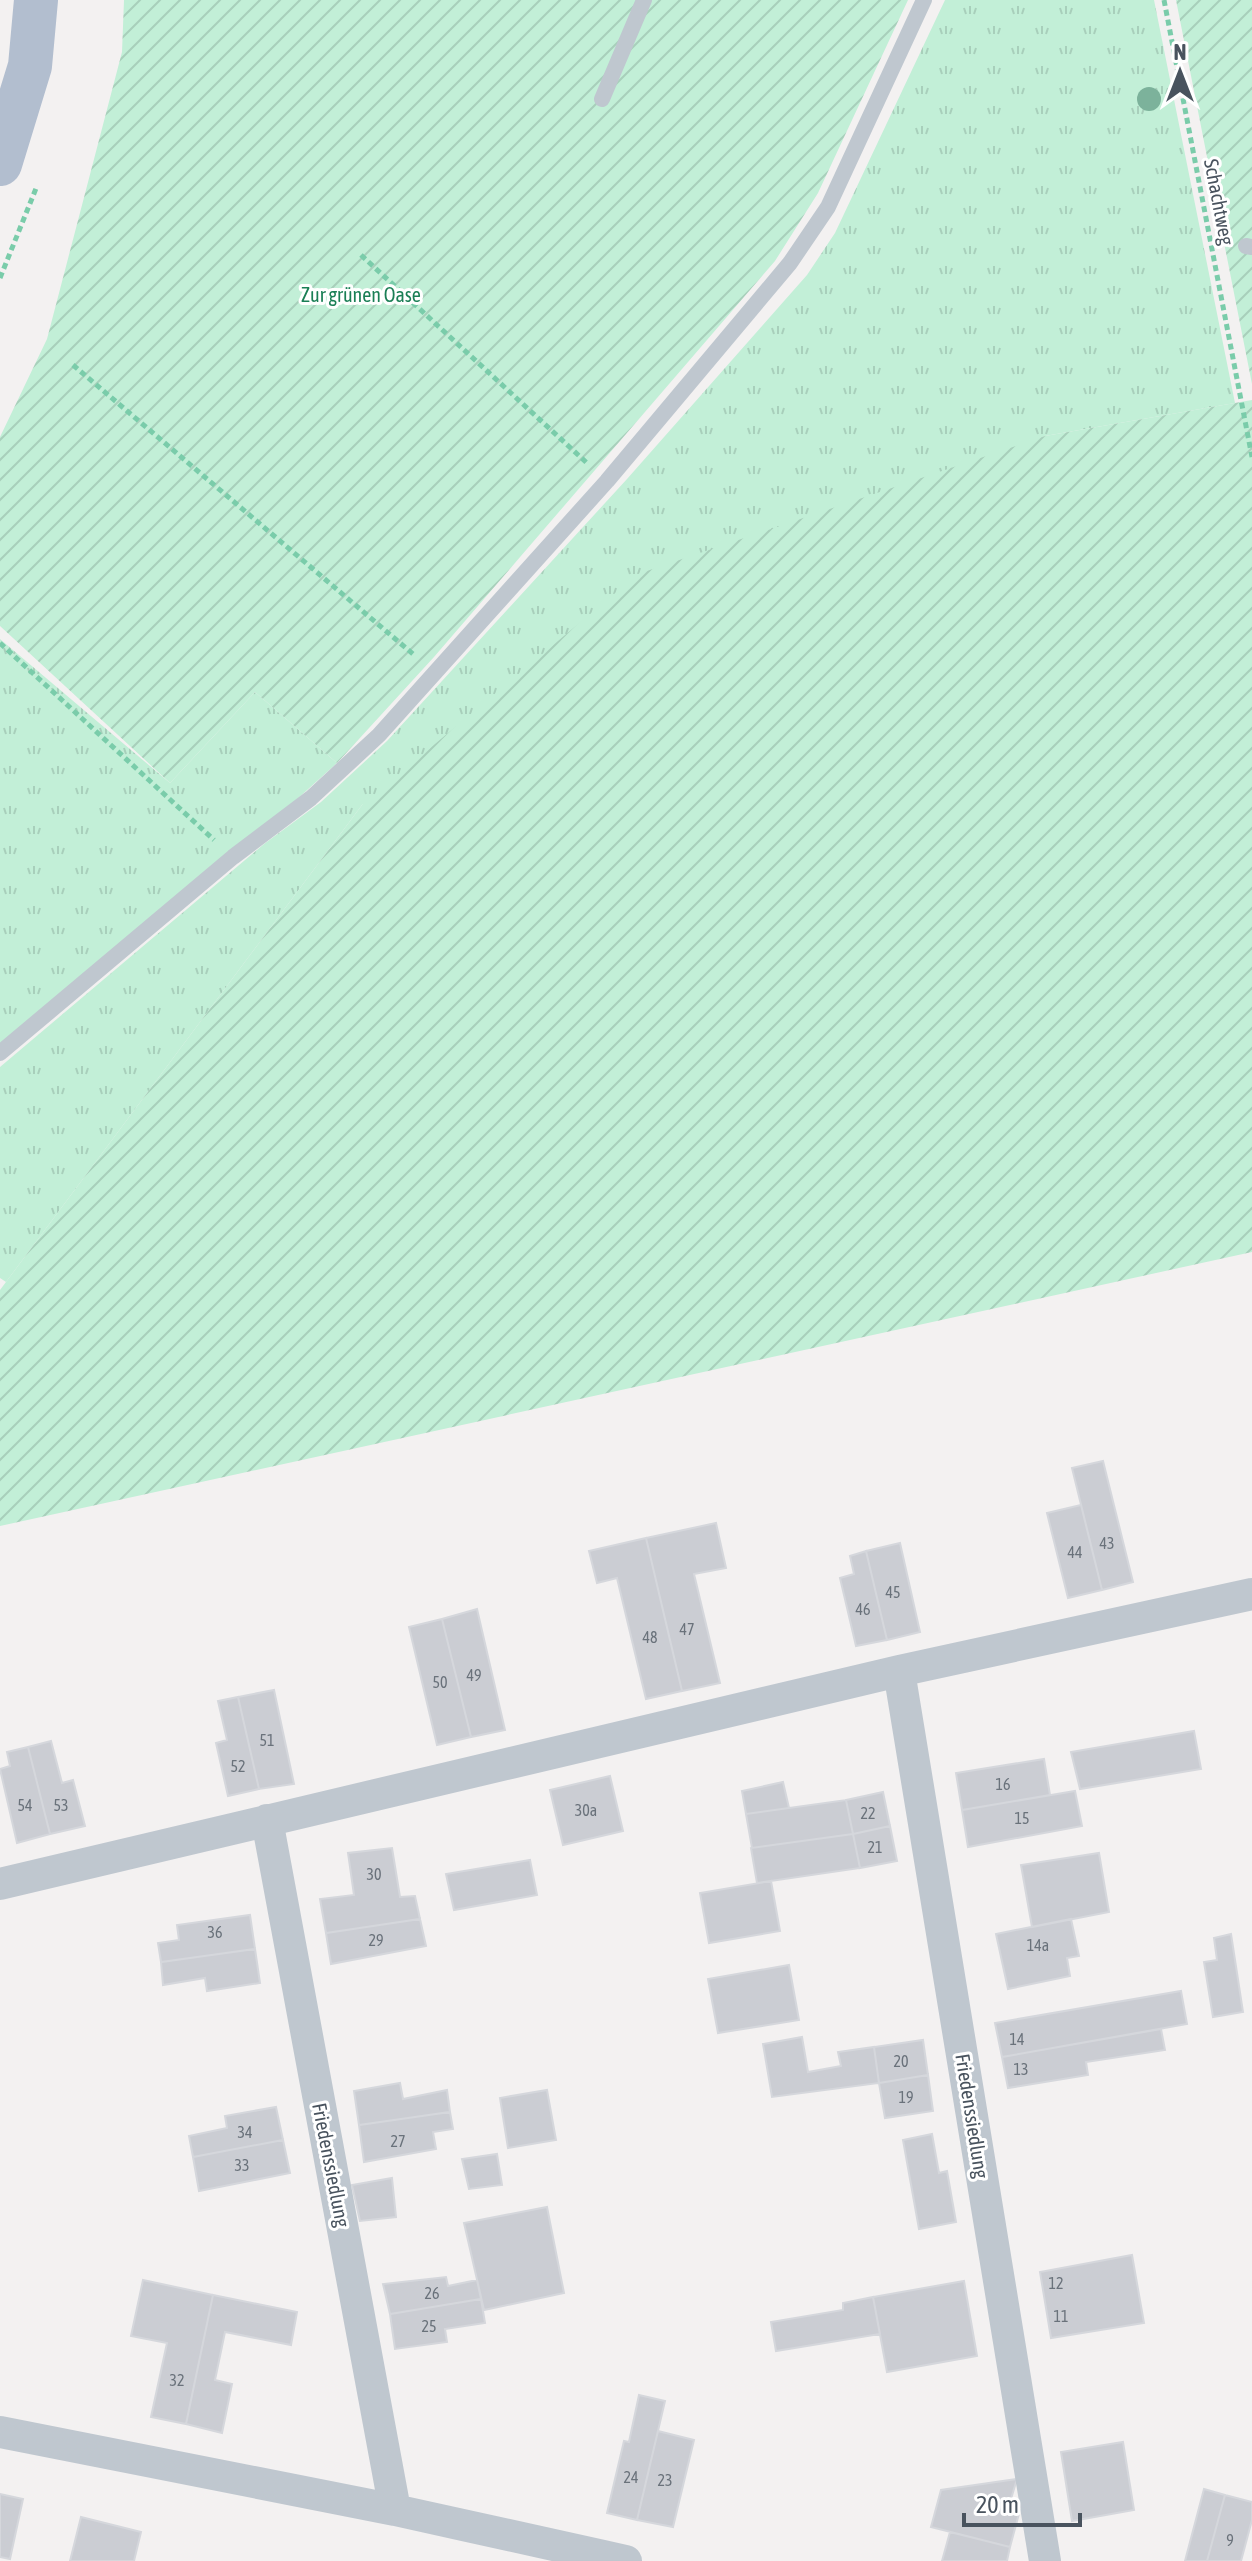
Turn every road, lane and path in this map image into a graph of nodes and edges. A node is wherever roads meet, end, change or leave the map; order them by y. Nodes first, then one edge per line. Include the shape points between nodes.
1 (36, 0) edge
2 (644, 0) edge
3 (924, 0) edge
4 (1164, 0) edge
5 (602, 99) dead end
6 (0, 164) edge
7 (361, 255) dead end
8 (73, 365) dead end
9 (1252, 457) edge
10 (607, 481) junction
11 (0, 643) edge
12 (435, 673) junction
13 (233, 857) junction
14 (0, 1053) edge
15 (1252, 1594) edge
16 (899, 1671) junction
17 (267, 1820) junction
18 (0, 1884) edge
19 (0, 2432) edge
20 (395, 2510) junction
21 (626, 2561) edge
22 (1045, 2561) edge

1 - 6 main road via 30,66
2 - 5 lane
3 - 10 lane via 828,207 790,263
4 - 9 path, Schachtweg
7 - 10 path
8 - 12 path
10 - 12 lane
11 - 13 path
12 - 13 lane via 311,798
13 - 14 lane
15 - 16 street
16 - 17 street
16 - 22 street, Friedenssiedlung
17 - 18 street
17 - 20 street, Friedenssiedlung
19 - 20 street
20 - 21 street

